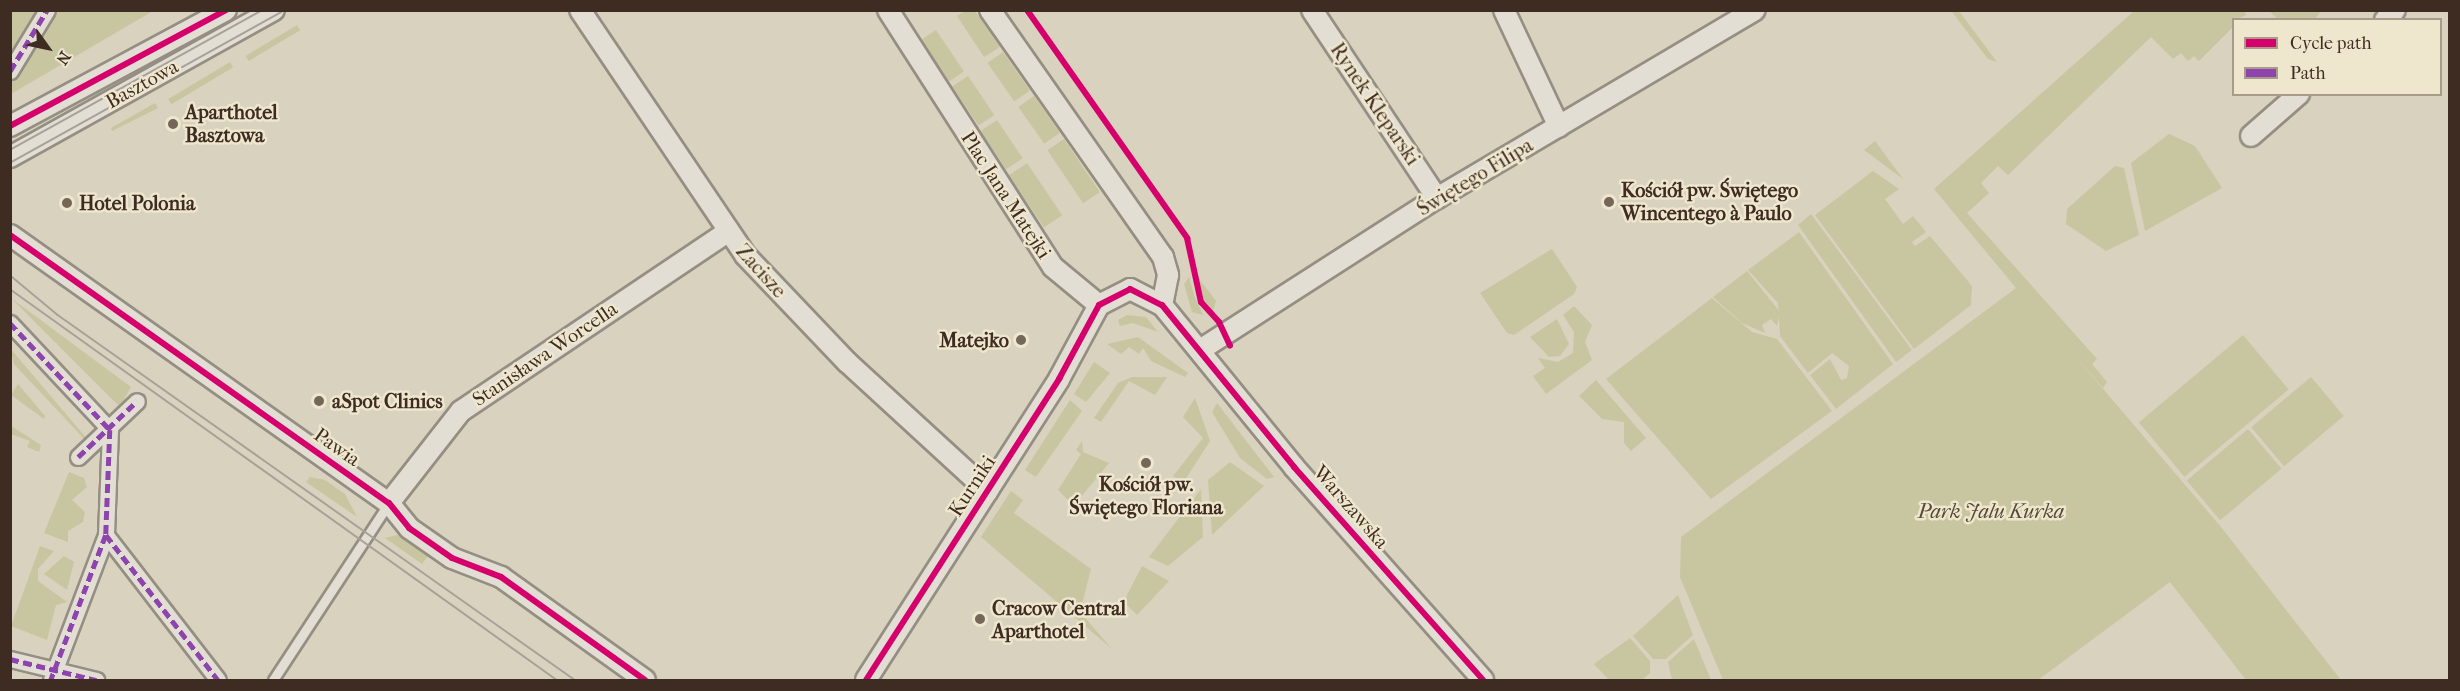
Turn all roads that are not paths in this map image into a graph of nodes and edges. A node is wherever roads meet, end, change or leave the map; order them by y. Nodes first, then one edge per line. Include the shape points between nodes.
1 (47, 10) edge
2 (226, 10) edge
3 (274, 10) edge
4 (580, 10) edge
5 (888, 10) edge
6 (990, 10) edge
7 (1312, 10) edge
8 (1504, 10) edge
9 (1755, 10) edge
10 (10, 71) edge
11 (2297, 96) edge
12 (10, 126) edge
13 (1559, 127) junction
14 (2251, 136) dead end
15 (10, 157) edge
16 (1437, 198) junction
17 (727, 232) junction
18 (10, 235) edge
19 (1162, 304) junction
20 (1099, 305) junction
21 (10, 323) edge
22 (1200, 350) junction
23 (137, 401) dead end
24 (110, 430) junction
25 (78, 457) dead end
26 (988, 491) junction
27 (389, 503) junction
28 (106, 535) junction
29 (10, 659) edge
30 (53, 675) edge
31 (96, 681) edge
32 (218, 681) edge
33 (273, 681) edge
34 (645, 681) edge
35 (866, 681) edge
36 (1483, 681) edge

1 - 10 street
2 - 12 street, Basztowa
3 - 15 street, Basztowa
4 - 17 street, Zacisze
5 - 20 street, Plac Jana Matejki via 1053,267
6 - 19 street via 1162,257 1168,275
7 - 16 street, Rynek Kleparski
8 - 13 street
9 - 13 street, Świętego Filipa
11 - 14 street
13 - 16 street, Świętego Filipa
16 - 22 street, Świętego Filipa
17 - 26 street, Zacisze via 847,362
17 - 27 street, Stanisława Worcella via 461,411
18 - 27 street, Pawia
19 - 20 street via 1130,289
19 - 22 street
20 - 26 street, Kurniki
21 - 24 street
22 - 36 street, Warszawska via 1354,537
23 - 24 street
24 - 25 street
24 - 28 street
26 - 35 street, Kurniki
27 - 33 lane
27 - 34 street, Pawia via 409,528 452,558 501,577
28 - 30 street
28 - 32 street
29 - 30 street
30 - 31 street

